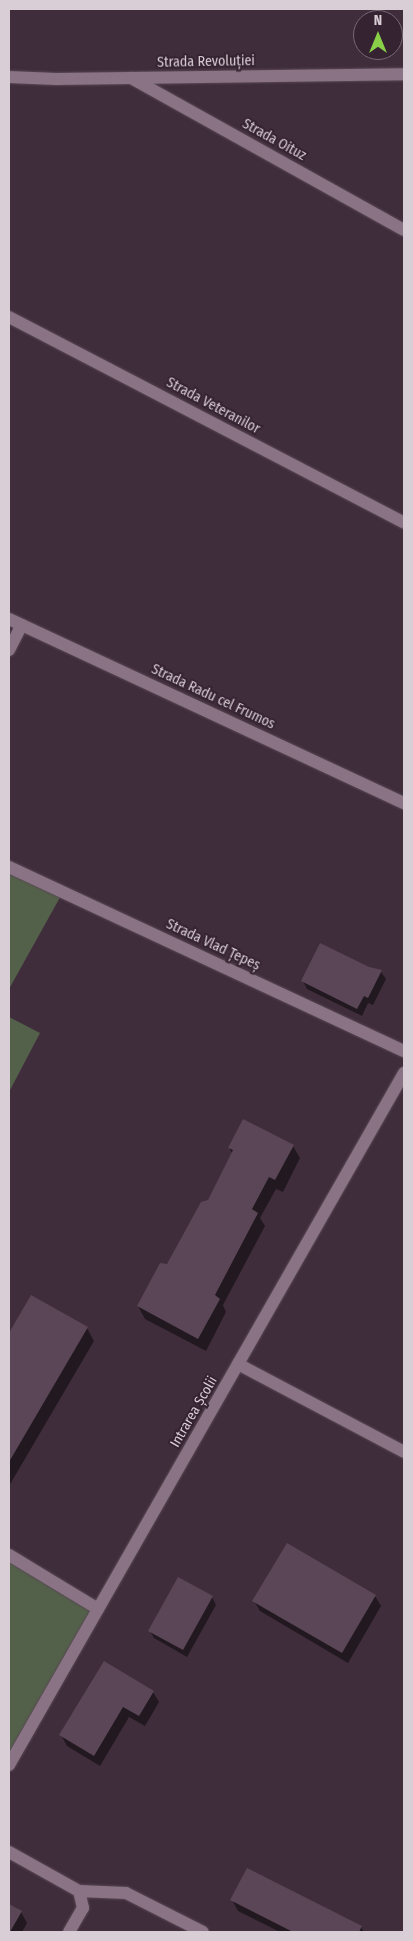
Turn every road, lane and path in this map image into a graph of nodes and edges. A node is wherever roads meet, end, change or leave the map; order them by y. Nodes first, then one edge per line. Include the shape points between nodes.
1 (404, 74) edge
2 (9, 77) edge
3 (130, 78) junction
4 (404, 230) edge
5 (9, 317) edge
6 (404, 523) edge
7 (9, 619) edge
8 (22, 625) junction
9 (9, 650) edge
10 (404, 803) edge
11 (9, 867) edge
12 (404, 1051) edge
13 (404, 1073) edge
14 (238, 1364) junction
15 (404, 1452) edge
16 (9, 1555) edge
17 (98, 1609) junction
18 (9, 1765) edge
19 (9, 1852) edge
20 (78, 1891) junction
21 (69, 1932) edge
22 (203, 1932) edge

1 - 3 street, Strada Revoluției
2 - 3 street, Strada Revoluției
3 - 4 street, Strada Oituz
5 - 6 street, Strada Veteranilor
7 - 8 street, Strada Radu cel Frumos
8 - 9 street
8 - 10 street, Strada Radu cel Frumos
11 - 12 street, Strada Vlad Țepeș
13 - 14 street, Intrarea Școlii
14 - 15 street
14 - 17 street, Intrarea Școlii
16 - 17 street
17 - 18 street, Intrarea Școlii
19 - 20 street
20 - 21 street via 83,1908
20 - 22 street via 126,1893

